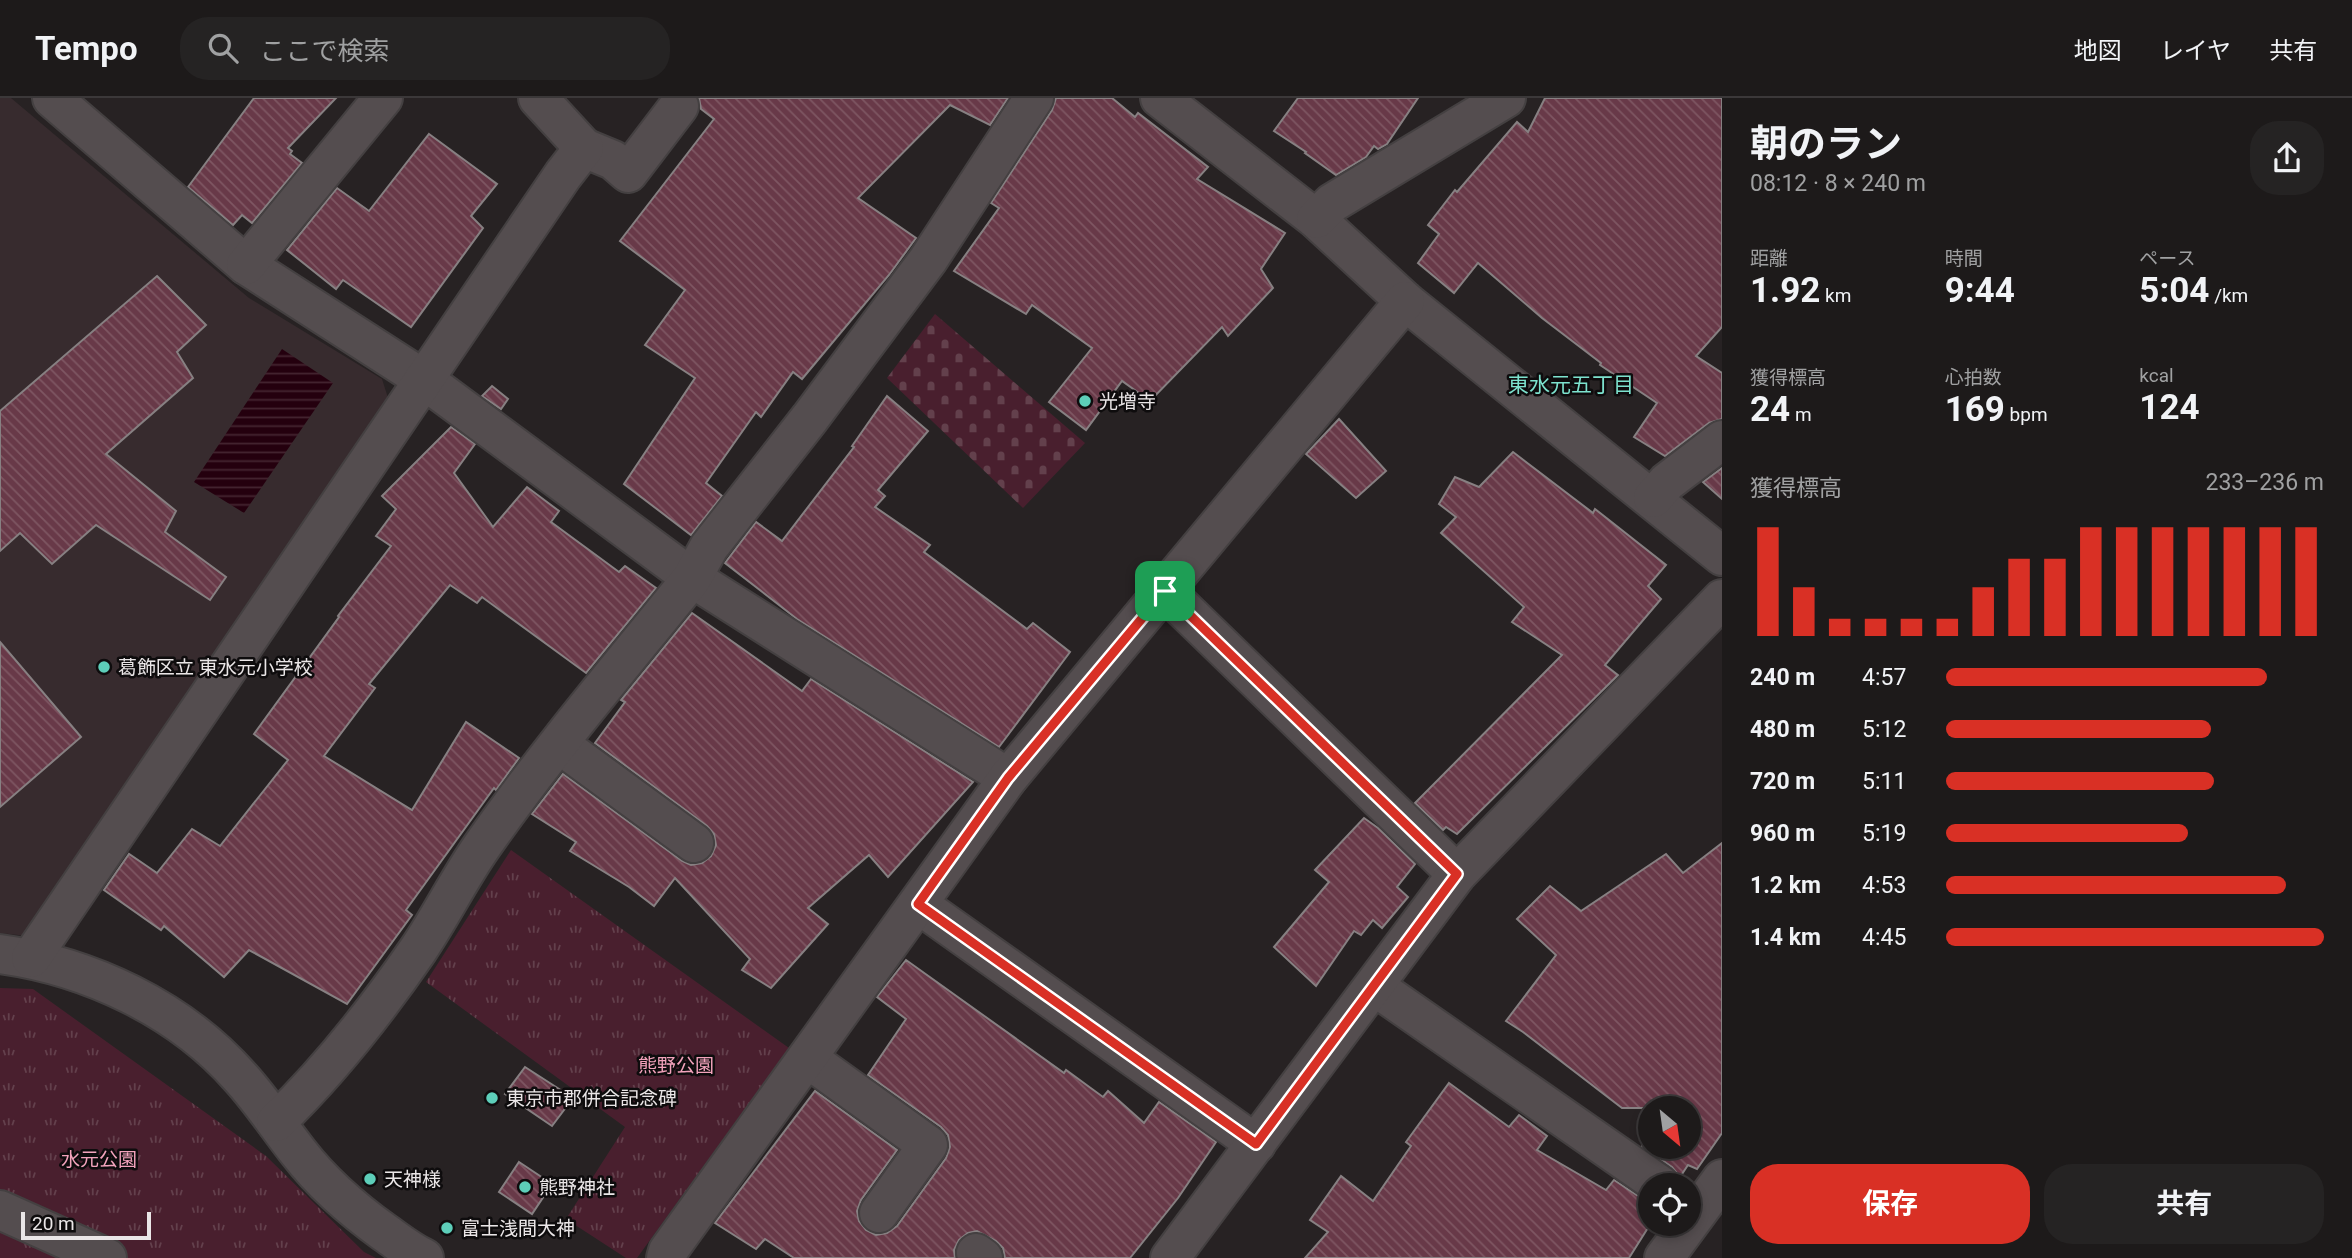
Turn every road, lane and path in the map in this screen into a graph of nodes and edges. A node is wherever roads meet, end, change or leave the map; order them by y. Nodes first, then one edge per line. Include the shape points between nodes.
1 (52, 98) edge
2 (383, 98) edge
3 (538, 98) edge
4 (1034, 98) edge
5 (1160, 98) edge
6 (1506, 98) edge
7 (679, 106) dead end
8 (584, 148) junction
9 (1316, 219) junction
10 (246, 265) junction
11 (1405, 301) junction
12 (423, 379) junction
13 (1722, 440) edge
14 (1653, 498) junction
15 (1722, 555) edge
16 (692, 578) junction
17 (1165, 591) junction
18 (1722, 599) edge
19 (559, 744) junction
20 (1008, 778) junction
21 (694, 843) dead end
22 (1457, 874) junction
23 (918, 904) junction
24 (16, 956) edge
25 (1374, 986) junction
26 (807, 1058) junction
27 (276, 1122) junction
28 (1256, 1144) junction
29 (1643, 1173) edge
30 (1722, 1179) edge
31 (0, 1210) edge
32 (879, 1213) dead end
33 (1703, 1215) edge
34 (107, 1258) edge
35 (424, 1258) edge
36 (666, 1258) edge
37 (1170, 1258) edge
38 (1664, 1258) edge

1 - 10 street
2 - 10 street
3 - 8 street
4 - 16 street via 928,260 709,547
5 - 9 street
6 - 9 street via 1332,204
7 - 8 street via 628,173 613,160
8 - 12 street
9 - 11 street
10 - 12 street
11 - 14 street
11 - 17 street
12 - 16 street
12 - 24 street
13 - 14 street
14 - 15 street
16 - 19 street
16 - 20 street
17 - 20 street
17 - 22 street
18 - 22 street
19 - 21 street
19 - 27 street via 482,847 381,1002 304,1096
20 - 23 street
22 - 25 street
23 - 26 street
23 - 28 street
24 - 27 street via 66,968 171,1016 226,1061
25 - 28 street
25 - 29 street
26 - 32 street via 928,1145
26 - 36 street
27 - 35 street via 354,1211
28 - 37 street
30 - 33 street
31 - 34 street
33 - 38 street

